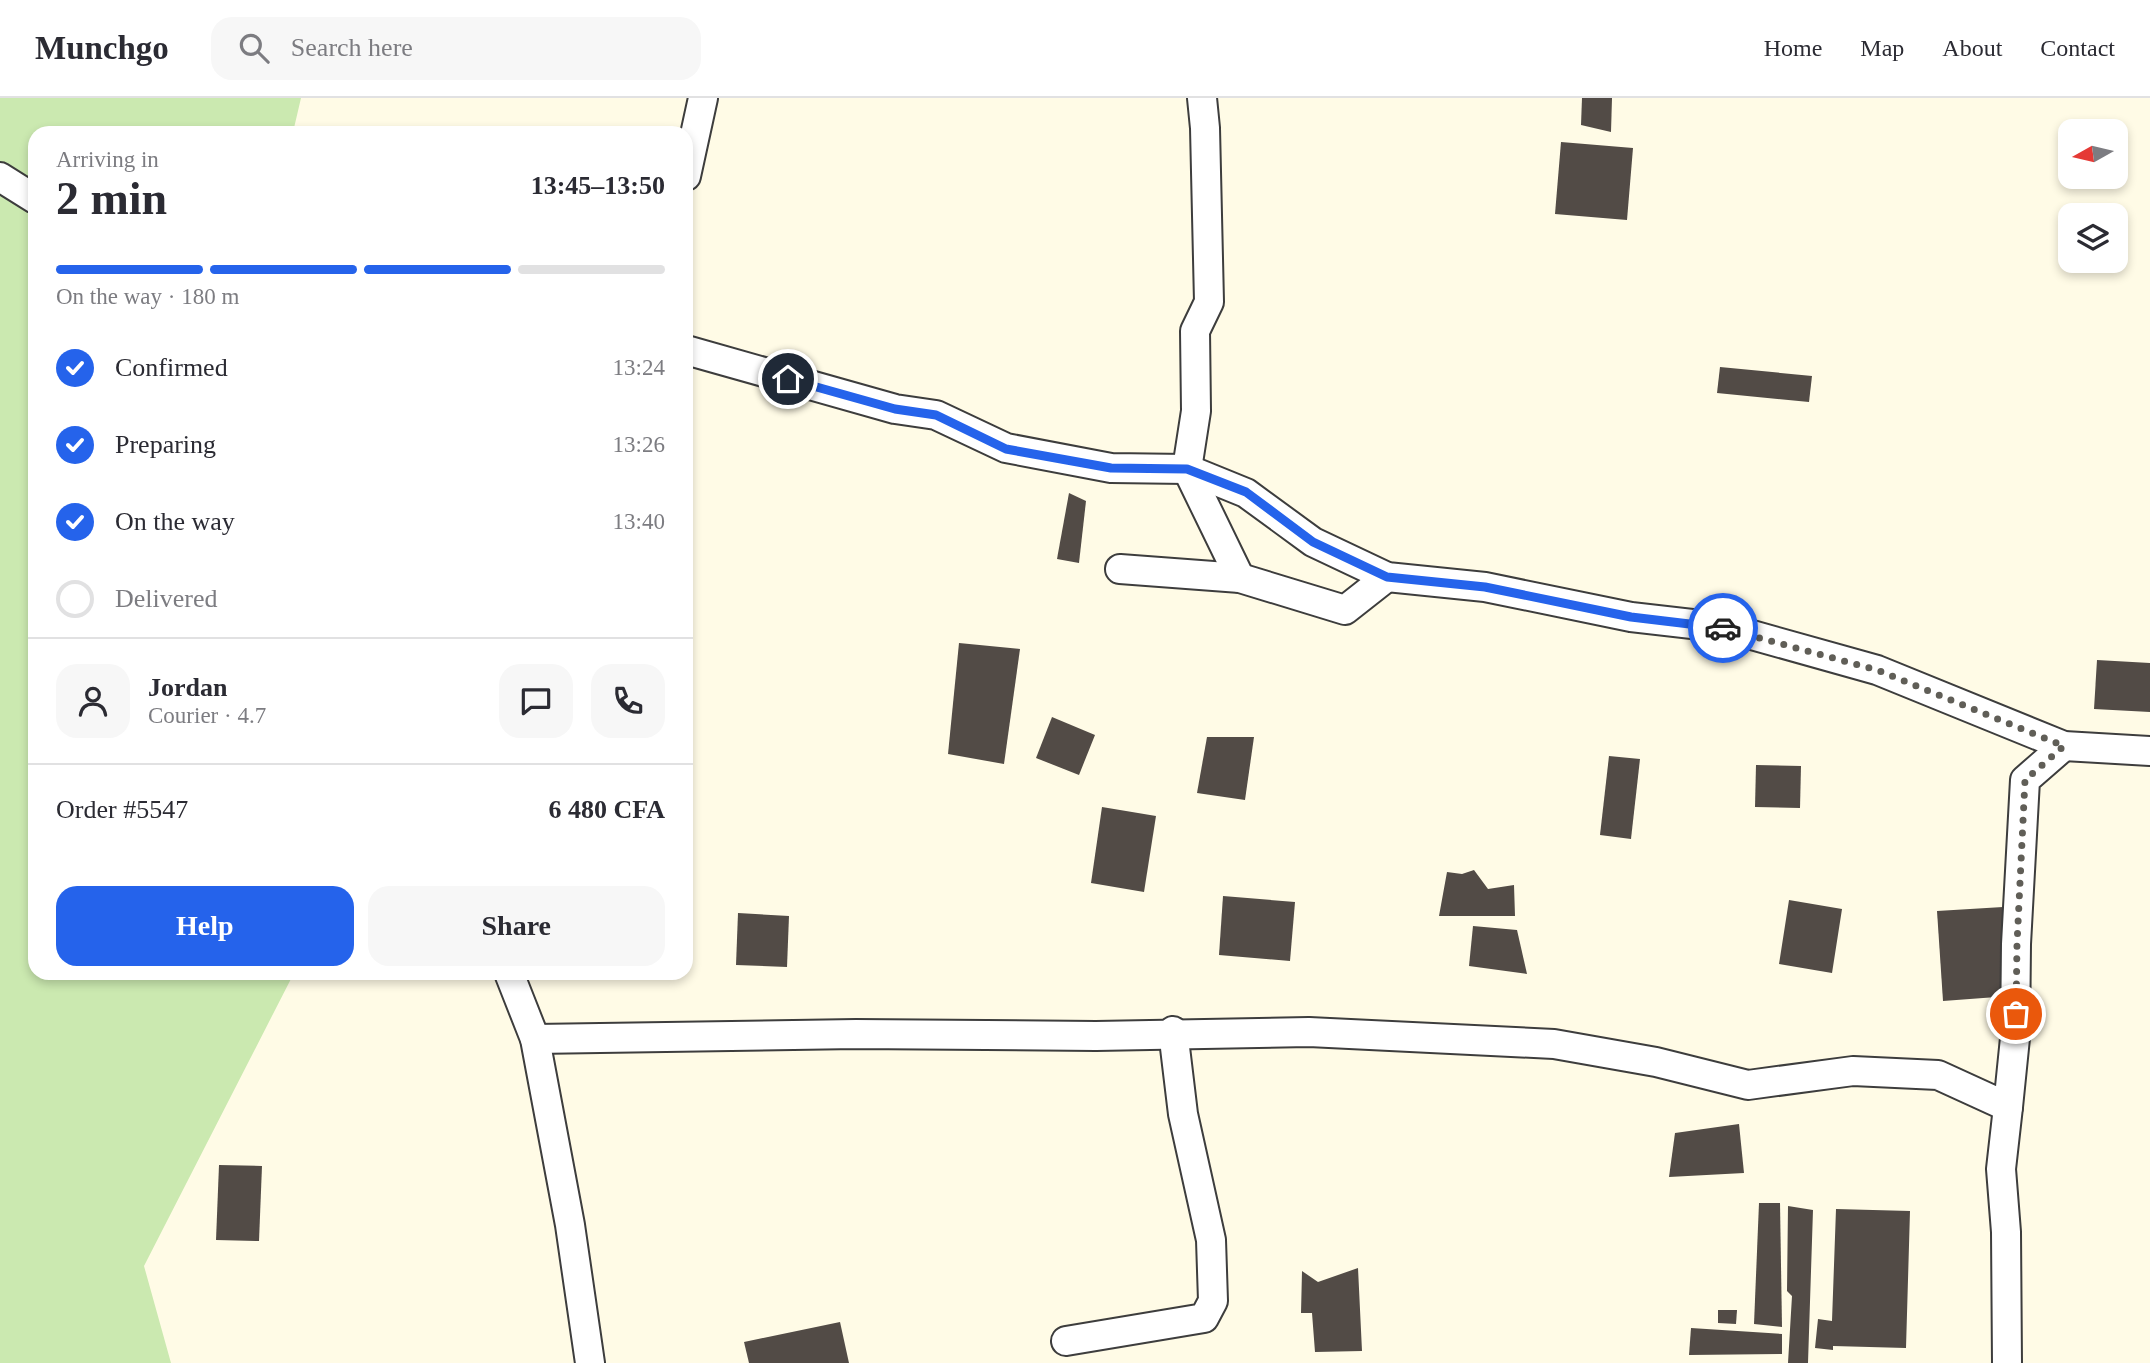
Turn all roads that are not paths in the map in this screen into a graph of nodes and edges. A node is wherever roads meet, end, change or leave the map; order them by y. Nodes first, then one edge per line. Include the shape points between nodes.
1 (703, 98) edge
2 (1202, 98) edge
3 (693, 144) edge
4 (0, 177) edge
5 (28, 195) edge
6 (693, 352) edge
7 (1187, 469) junction
8 (1120, 569) dead end
9 (1387, 577) junction
10 (1240, 578) junction
11 (2064, 746) junction
12 (2150, 751) edge
13 (512, 980) edge
14 (1172, 1033) junction
15 (535, 1040) junction
16 (2008, 1107) junction
17 (1066, 1341) dead end
18 (590, 1363) edge
19 (2007, 1363) edge

1 - 3 street
2 - 7 street via 1209,302 1195,331 1196,411
4 - 5 street
6 - 7 street via 895,409 936,415 1006,449 1111,468
7 - 9 street via 1246,492 1313,542
7 - 10 street
8 - 10 street
9 - 10 street via 1345,610
9 - 11 street via 1485,587 1631,617 1727,628 1877,670
11 - 12 street
11 - 16 street via 2025,780
13 - 15 street
14 - 15 street
14 - 16 street via 1309,1032 1554,1044 1748,1085 1853,1071 1938,1075
14 - 17 street via 1211,1240 1213,1301 1204,1318
15 - 18 street
16 - 19 street via 2001,1169

